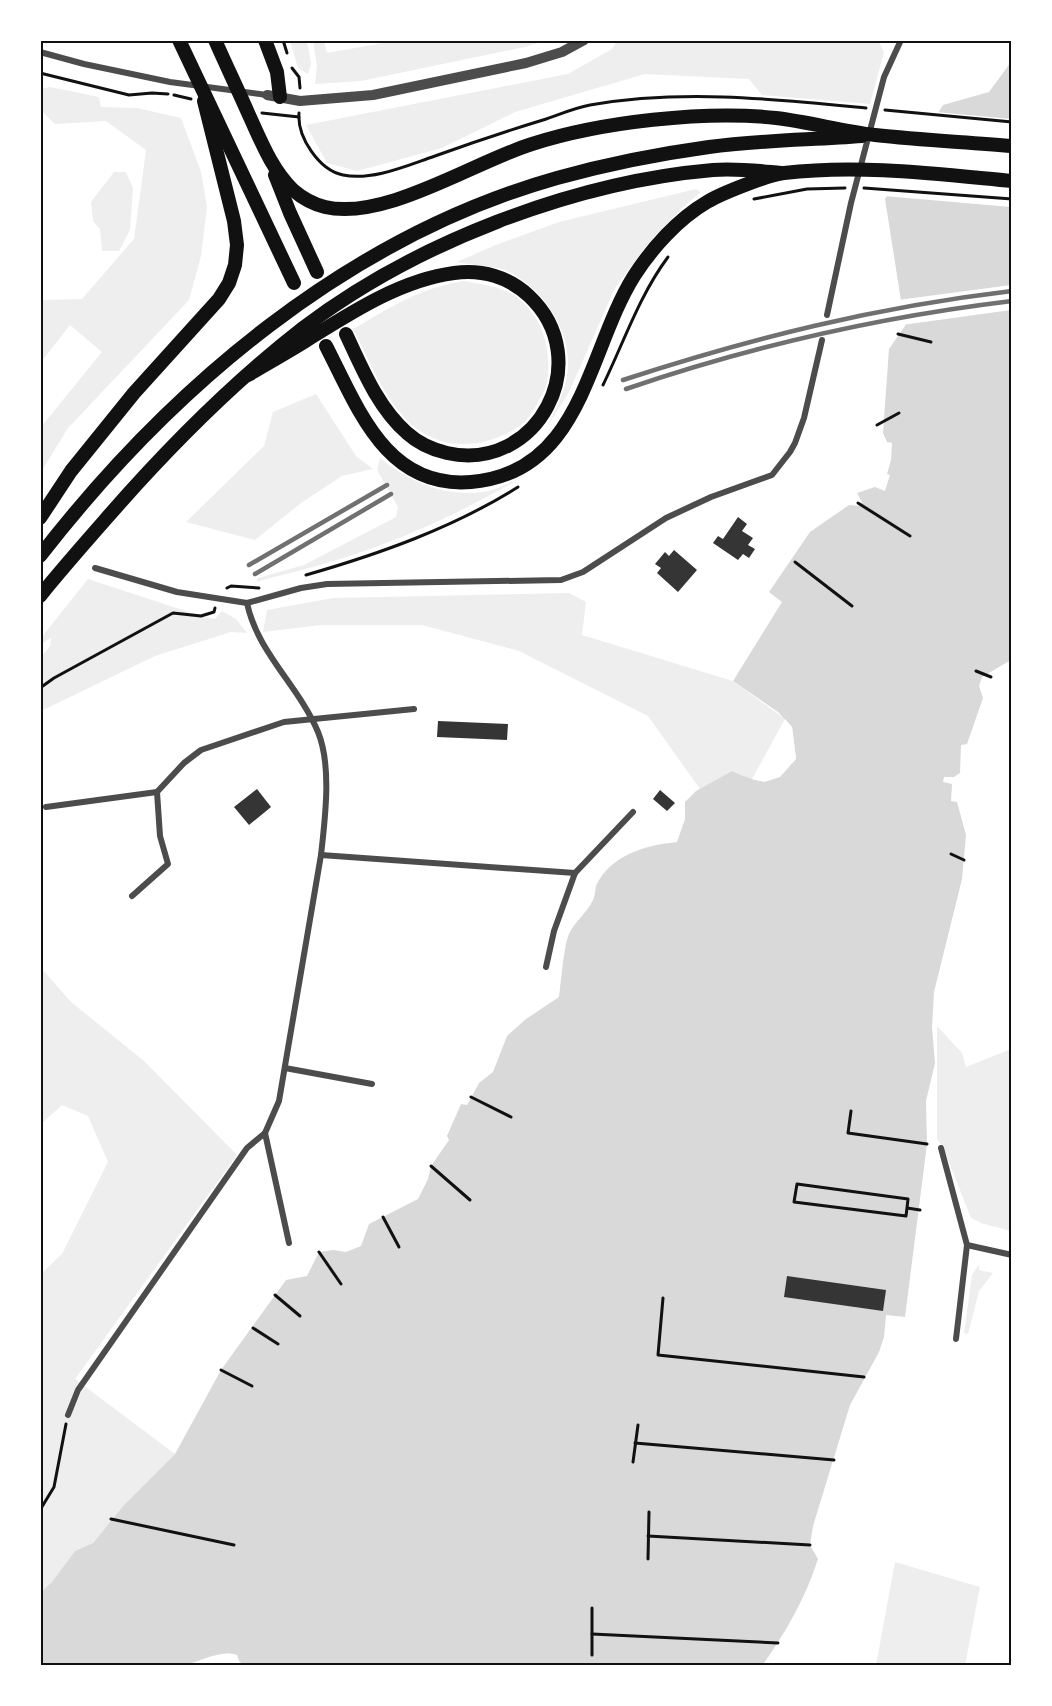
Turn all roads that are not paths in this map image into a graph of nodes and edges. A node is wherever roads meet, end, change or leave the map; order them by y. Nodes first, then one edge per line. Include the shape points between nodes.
1 (179, 40) edge
2 (215, 40) edge
3 (265, 40) edge
4 (584, 40) edge
5 (901, 40) edge
6 (40, 52) edge
7 (200, 84) junction
8 (274, 96) junction
9 (873, 135) junction
10 (1011, 146) edge
11 (269, 159) junction
12 (782, 173) junction
13 (1011, 181) edge
14 (317, 272) dead end
15 (294, 283) dead end
16 (826, 315) dead end
17 (346, 334) dead end
18 (822, 340) dead end
19 (326, 346) dead end
20 (248, 375) junction
21 (40, 518) edge
22 (40, 556) edge
23 (95, 568) dead end
24 (40, 597) edge
25 (247, 603) junction
26 (414, 710) dead end
27 (312, 720) junction
28 (157, 792) junction
29 (46, 807) dead end
30 (633, 812) dead end
31 (321, 855) junction
32 (575, 873) junction
33 (132, 896) dead end
34 (546, 967) dead end
35 (285, 1068) junction
36 (372, 1084) dead end
37 (265, 1133) junction
38 (941, 1148) dead end
39 (289, 1243) dead end
40 (967, 1245) junction
41 (1011, 1255) edge
42 (956, 1340) dead end
43 (68, 1415) road end

1 - 7 main road
2 - 11 main road
3 - 8 main road via 277,72
4 - 8 street via 562,52 526,63 373,95 300,101
5 - 16 street via 884,77
6 - 8 street via 170,82
7 - 15 main road
7 - 21 main road via 234,221 237,245 229,283 78,462
9 - 10 main road
9 - 11 main road via 776,118 741,116 628,123 531,144 378,205 349,208 325,207 308,200 292,189
9 - 22 main road via 710,147 632,160 556,178 431,226 335,279 250,340 183,398 93,492
11 - 14 main road
12 - 13 main road via 899,171
12 - 19 main road via 707,202 655,248 633,277 588,384 565,426 536,458 506,474 474,482 441,480 401,463 382,446 366,422
12 - 20 main road via 714,170 601,189 521,213 398,268 347,298
17 - 20 main road via 392,418 419,442 458,455 493,452 525,436 537,425 548,405 559,373 554,332 536,303 505,279 472,272 434,277 381,298
18 - 25 street via 804,418 790,452 772,475 666,518 584,572 561,580 327,584
20 - 24 main road via 130,491
23 - 25 street via 177,592
25 - 27 street via 261,640
26 - 27 street
27 - 28 street via 284,722 201,750
27 - 31 street via 324,753 325,823
28 - 29 street
28 - 33 street via 160,836 168,864
30 - 32 street
31 - 32 street
31 - 35 street
32 - 34 street
35 - 36 street
35 - 37 street via 279,1101
37 - 39 street
37 - 43 street via 247,1148 78,1390
38 - 40 street
40 - 41 street
40 - 42 street

